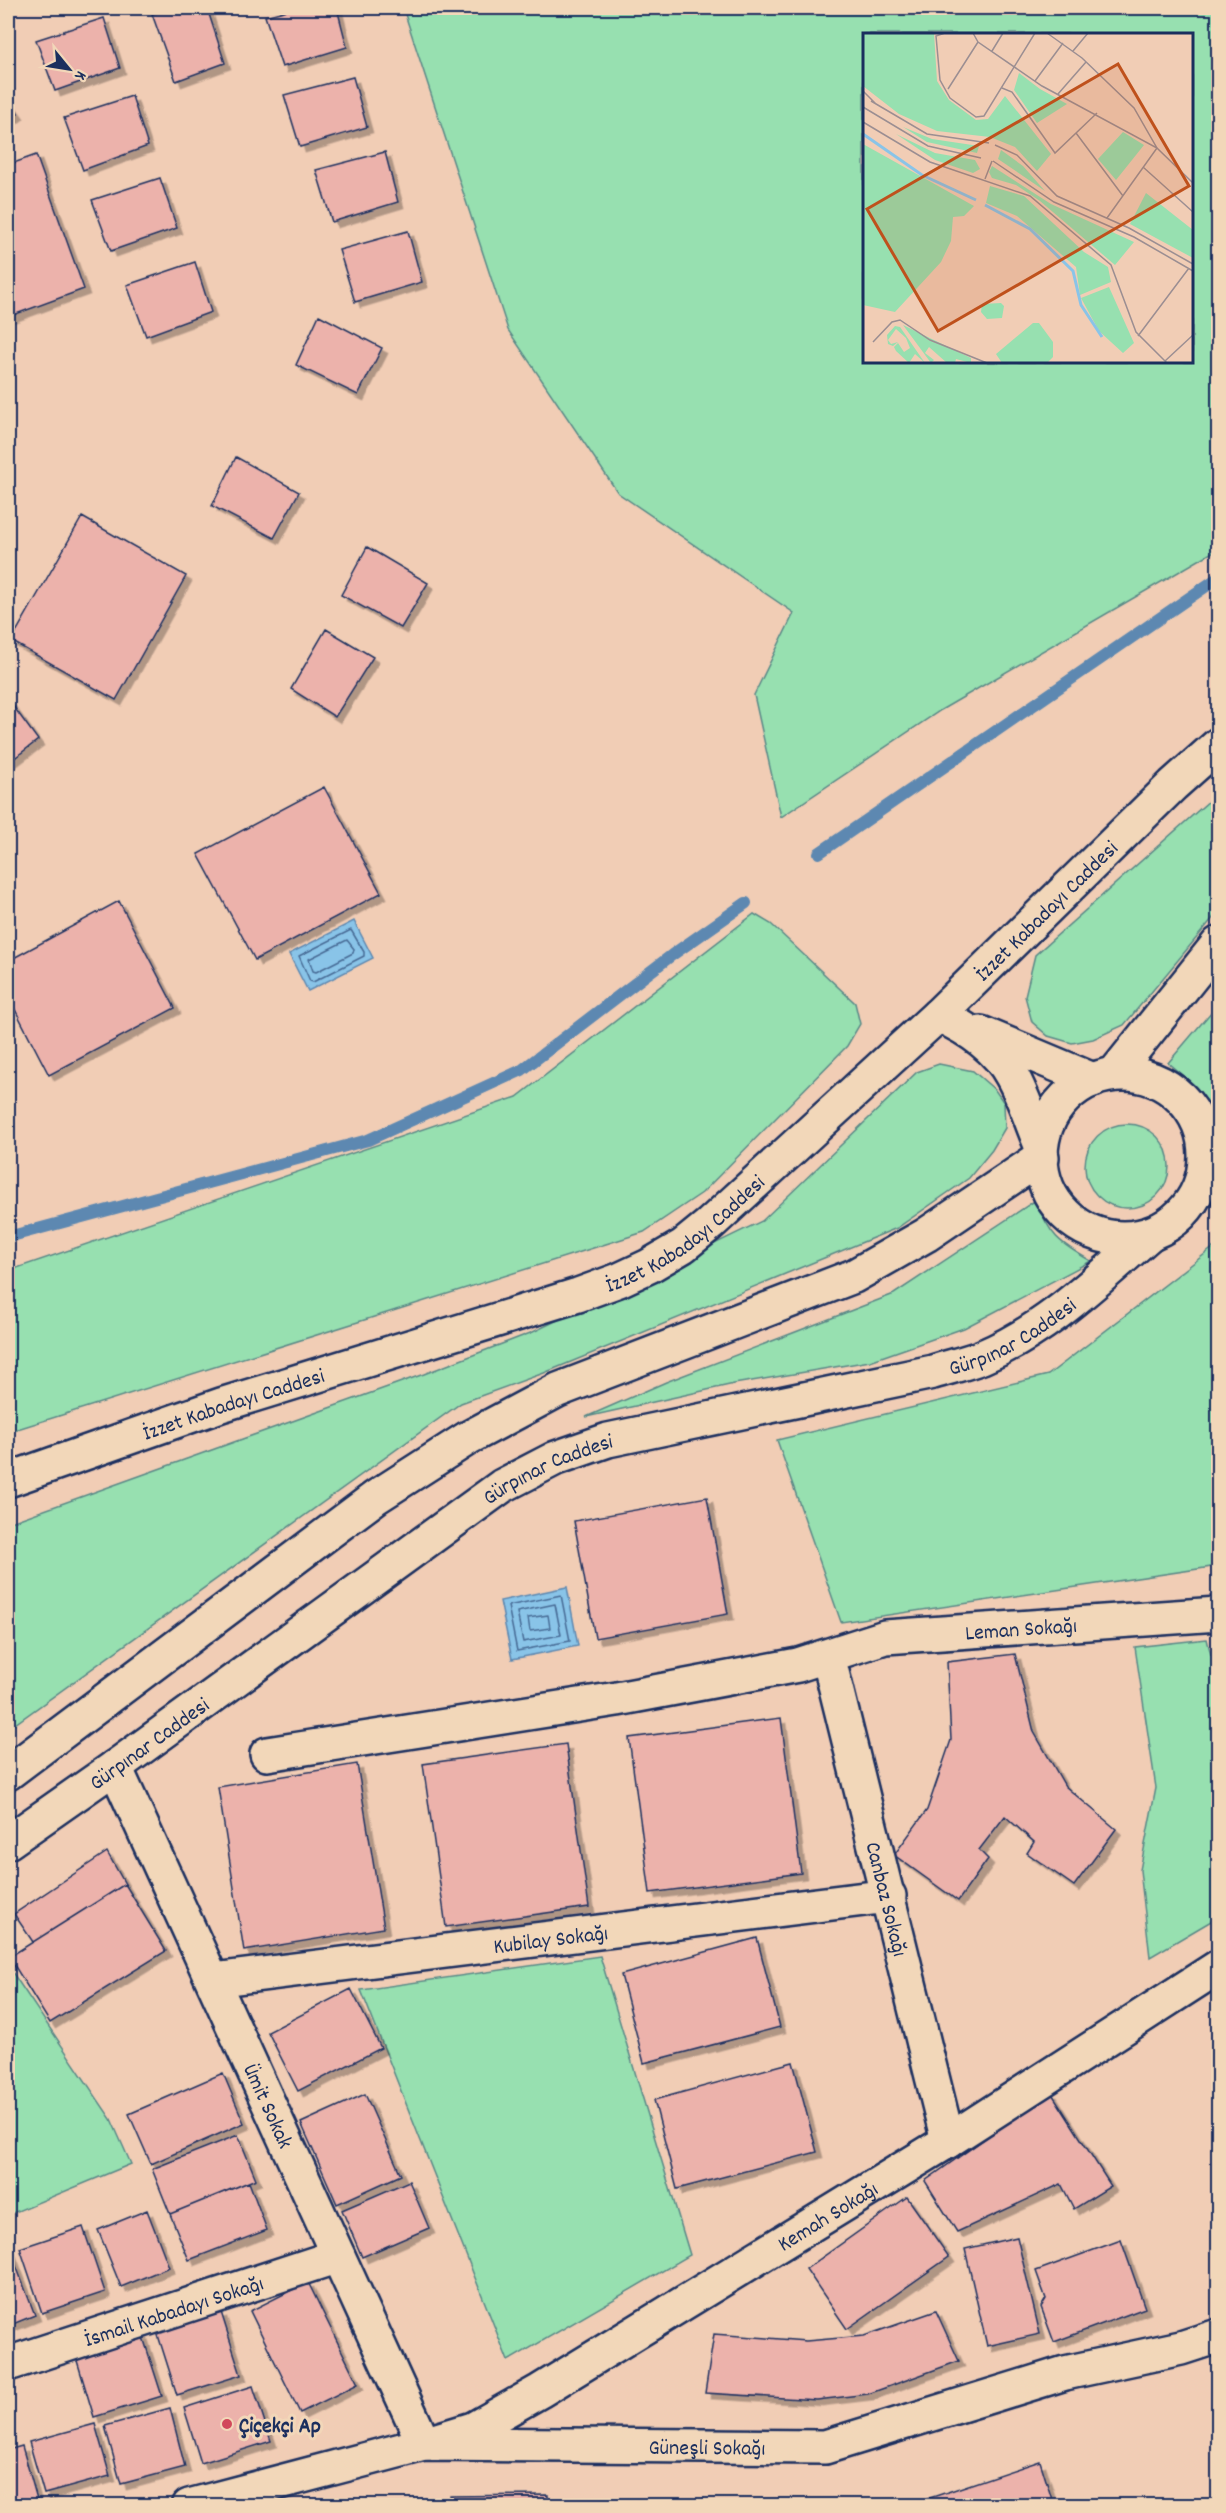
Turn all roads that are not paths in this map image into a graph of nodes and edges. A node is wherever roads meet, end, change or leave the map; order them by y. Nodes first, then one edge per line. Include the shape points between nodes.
1 (1218, 745) edge
2 (1218, 944) edge
3 (938, 1015) junction
4 (1103, 1077) junction
5 (1041, 1151) junction
6 (1218, 1165) edge
7 (1193, 1199) junction
8 (1150, 1234) junction
9 (8, 1480) edge
10 (1218, 1614) edge
11 (828, 1656) junction
12 (267, 1754) dead end
13 (116, 1767) junction
14 (8, 1773) edge
15 (8, 1842) edge
16 (889, 1896) junction
17 (1218, 1967) edge
18 (213, 1980) junction
19 (948, 2141) junction
20 (338, 2256) junction
21 (1218, 2336) edge
22 (8, 2364) edge
23 (424, 2444) junction
24 (189, 2505) edge

1 - 3 street, İzzet Kabadayı Caddesi
2 - 4 street
3 - 4 street
3 - 5 street via 989,1046 1012,1075
3 - 9 street, İzzet Kabadayı Caddesi via 710,1224 649,1266 578,1295 221,1405
4 - 5 street via 1067,1095 1050,1118
4 - 7 street via 1140,1075 1165,1084 1185,1101 1199,1123 1205,1149 1204,1175
5 - 8 street via 1042,1173 1052,1199 1071,1220 1095,1234 1123,1239
5 - 14 street via 926,1235 854,1276 558,1390 468,1438 376,1497
6 - 7 street
7 - 8 street via 1175,1220
8 - 13 street, Gürpınar Caddesi via 1065,1307 982,1357 933,1372 608,1440 556,1458 502,1486
10 - 11 street, Leman Sokağı via 885,1637
11 - 12 street, Leman Sokağı via 617,1699
11 - 16 street, Canbaz Sokağı
13 - 15 street, Gürpınar Caddesi
13 - 18 street, Ümit Sokak
16 - 18 street, Kubilay Sokağı
16 - 19 street, Canbaz Sokağı
17 - 19 street, Kemah Sokağı
18 - 20 street, Ümit Sokak
19 - 23 street, Kemah Sokağı via 540,2391 473,2429
20 - 22 street, İsmail Kabadayı Sokağı
20 - 23 street, Ümit Sokak
21 - 23 street, Güneşli Sokağı via 1065,2373 825,2447
23 - 24 street, Güneşli Sokağı

